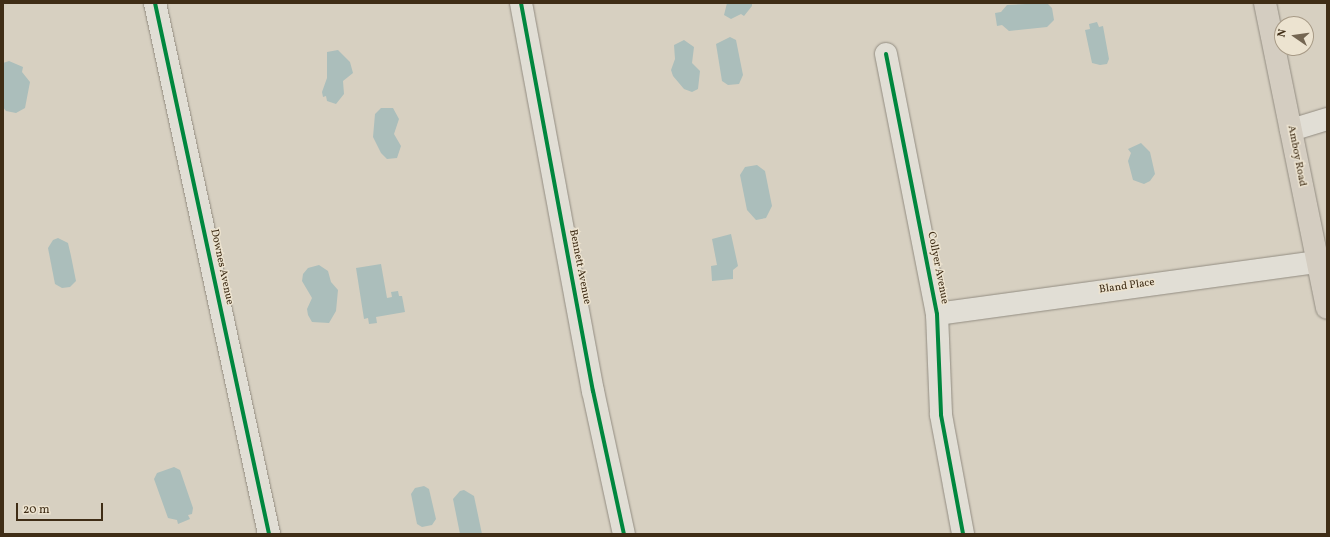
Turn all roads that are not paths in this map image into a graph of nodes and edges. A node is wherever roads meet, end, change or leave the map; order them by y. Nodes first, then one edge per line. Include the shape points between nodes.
1 (155, 3) edge
2 (521, 3) edge
3 (1266, 3) edge
4 (886, 54) dead end
5 (1327, 119) edge
6 (1291, 130) junction
7 (1317, 262) junction
8 (1327, 308) edge
9 (937, 314) junction
10 (269, 534) edge
11 (624, 534) edge
12 (963, 534) edge

1 - 10 street, Downes Avenue
2 - 11 street, Bennett Avenue via 593,391
3 - 6 main road, Amboy Road
4 - 9 street, Collyer Avenue
5 - 6 street
6 - 7 main road, Amboy Road
7 - 8 main road, Amboy Road
7 - 9 street, Bland Place
9 - 12 street, Collyer Avenue via 941,415

